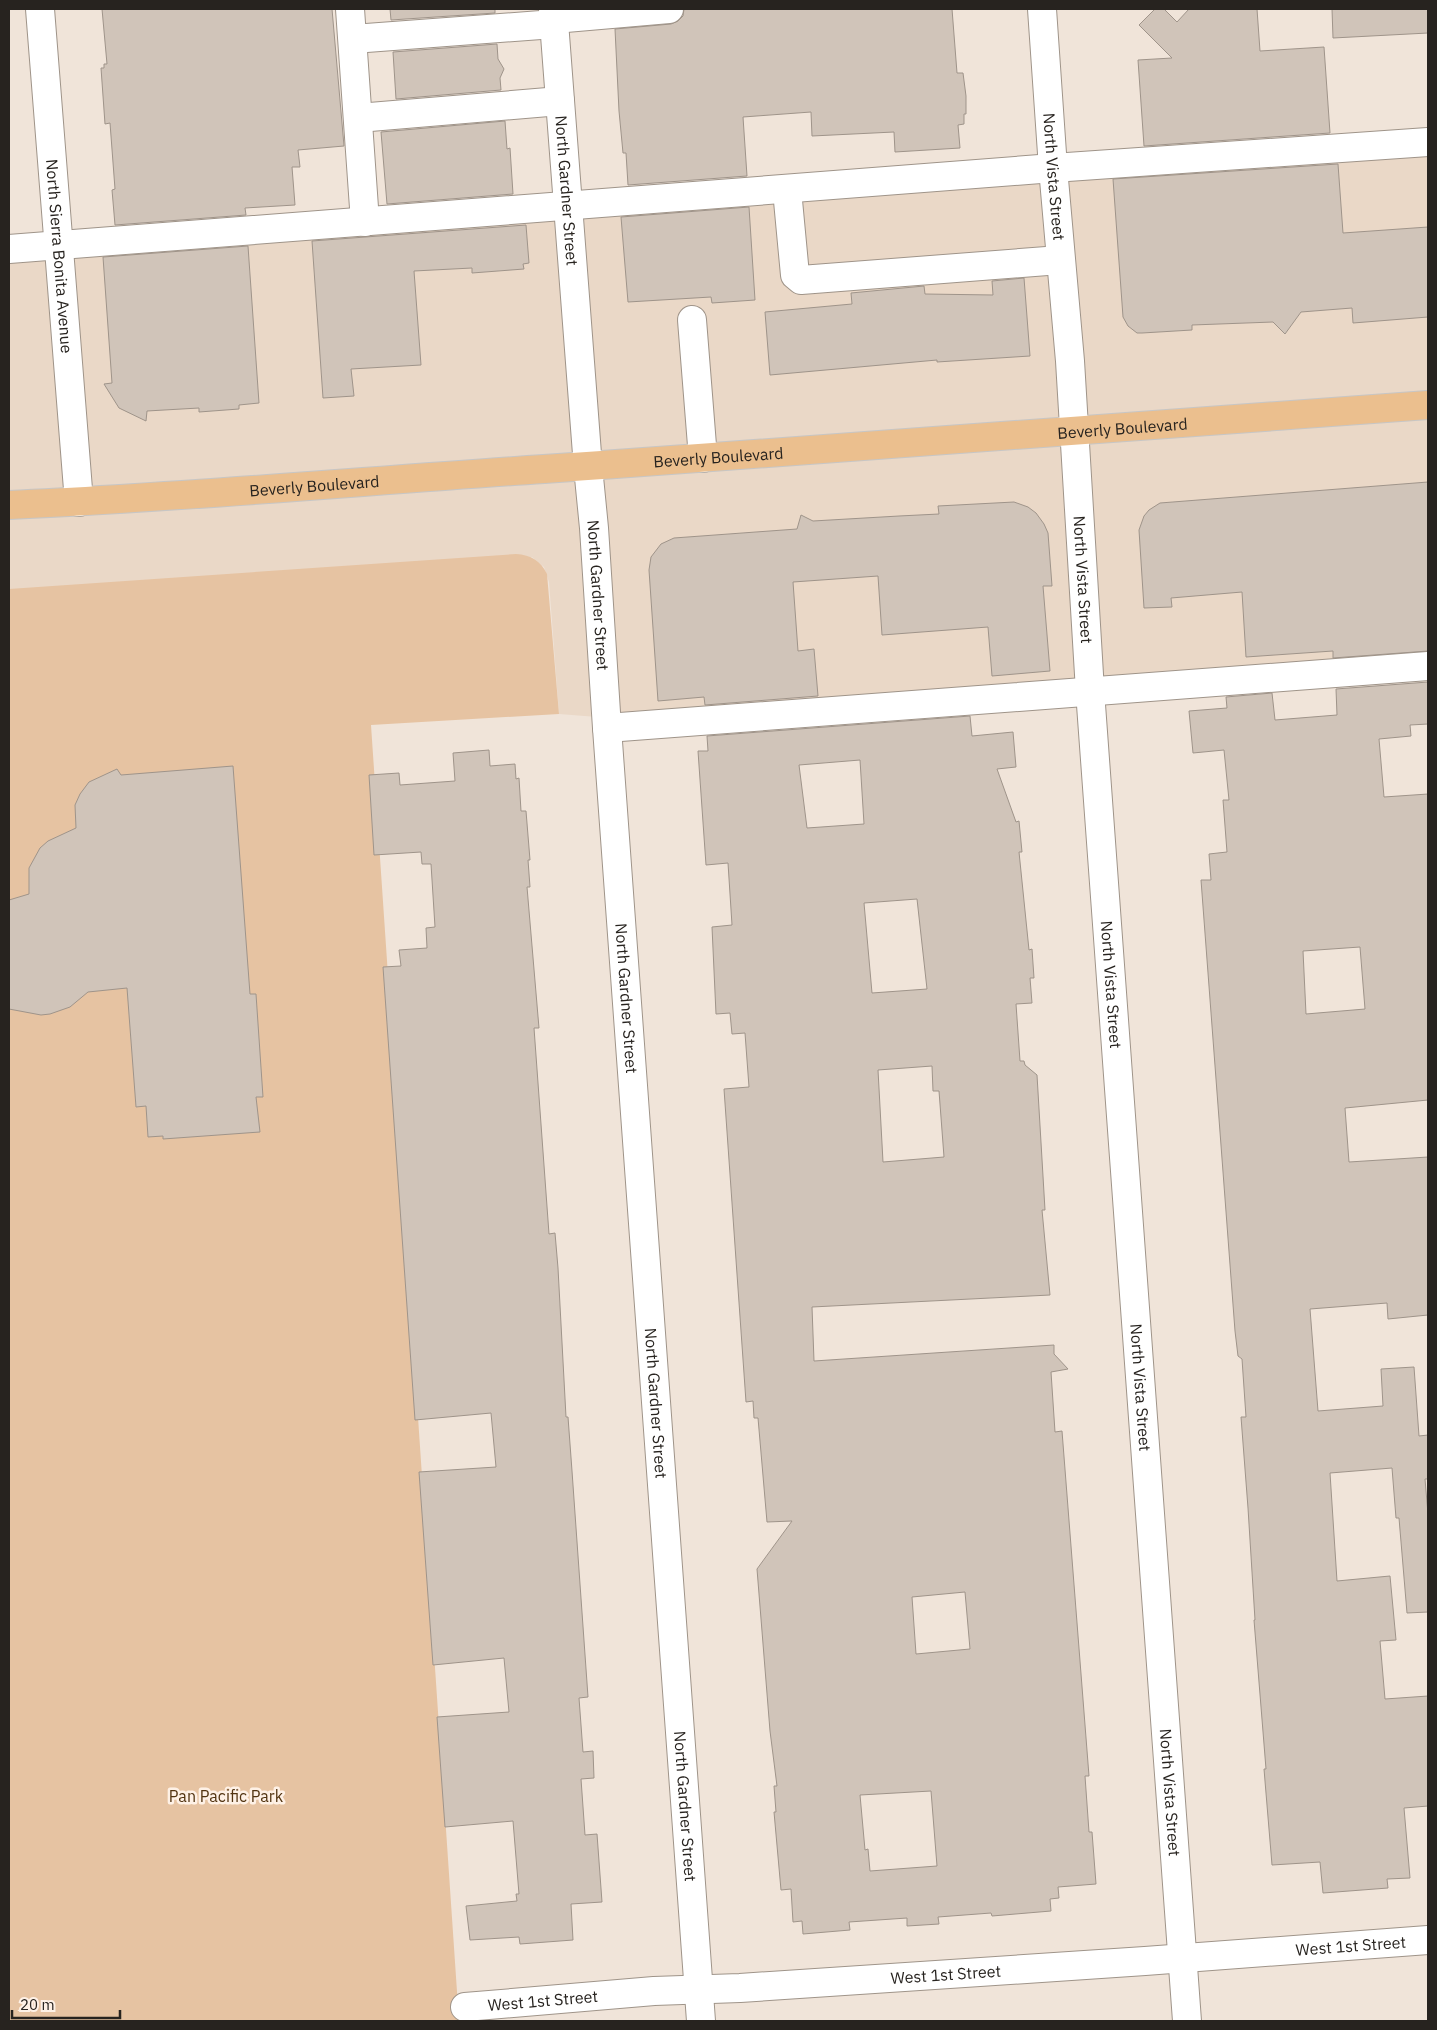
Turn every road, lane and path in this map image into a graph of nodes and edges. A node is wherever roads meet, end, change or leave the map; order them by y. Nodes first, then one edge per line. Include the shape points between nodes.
1 (40, 9) edge
2 (350, 9) edge
3 (669, 9) edge
4 (1042, 9) edge
5 (554, 17) edge
6 (352, 39) junction
7 (560, 102) junction
8 (358, 118) junction
9 (1428, 142) edge
10 (1052, 168) junction
11 (787, 190) junction
12 (568, 207) junction
13 (365, 222) junction
14 (59, 245) junction
15 (9, 249) edge
16 (1060, 260) junction
17 (692, 320) dead end
18 (1428, 405) edge
19 (1074, 433) junction
20 (702, 458) junction
21 (588, 467) junction
22 (79, 502) junction
23 (9, 505) edge
24 (1428, 666) edge
25 (1090, 691) junction
26 (607, 728) junction
27 (1428, 1940) edge
28 (1183, 1958) junction
29 (698, 1989) junction
30 (465, 2007) dead end
31 (701, 2021) edge
32 (1187, 2021) edge

1 - 14 street, North Sierra Bonita Avenue
2 - 6 street
3 - 5 street
4 - 10 street, North Vista Street
5 - 6 street
5 - 7 street, North Gardner Street
6 - 8 street
7 - 8 street
7 - 12 street, North Gardner Street
8 - 13 street
9 - 10 street
10 - 11 street
10 - 16 street, North Vista Street
11 - 12 street
11 - 16 street via 795,275 801,280
12 - 13 street
12 - 21 street, North Gardner Street
13 - 14 street
14 - 15 street
14 - 22 street, North Sierra Bonita Avenue
16 - 19 street, North Vista Street
17 - 20 street
18 - 19 main road, Beverly Boulevard
19 - 20 main road, Beverly Boulevard
19 - 25 street, North Vista Street
20 - 21 main road, Beverly Boulevard
21 - 22 main road, Beverly Boulevard
21 - 26 street, North Gardner Street
22 - 23 main road, Beverly Boulevard
24 - 25 street
25 - 26 street
25 - 28 street, North Vista Street
26 - 29 street, North Gardner Street
27 - 28 street, West 1st Street
28 - 29 street, West 1st Street
28 - 32 street, North Vista Street
29 - 30 street, West 1st Street
29 - 31 street, North Gardner Street

